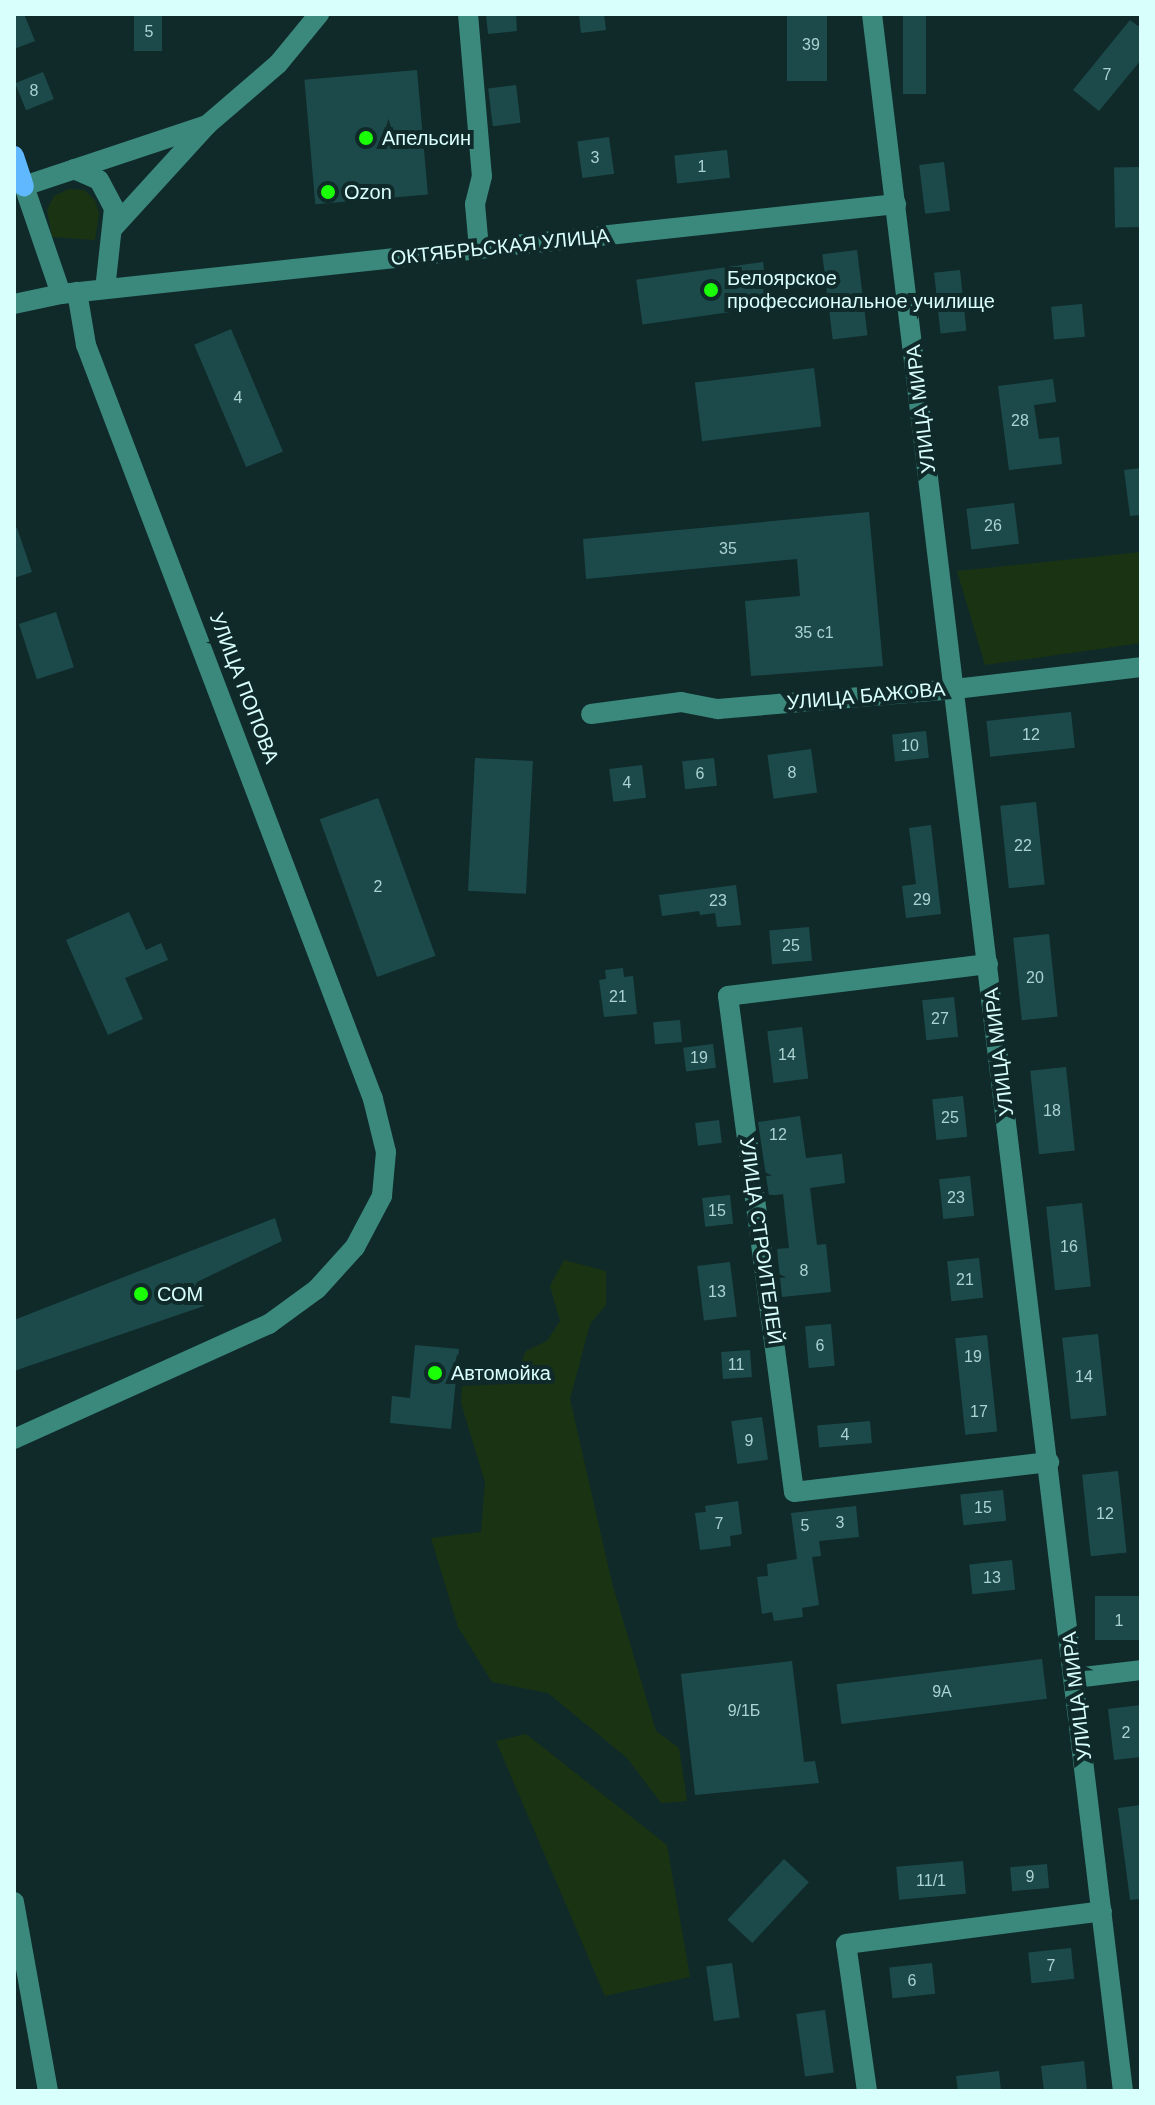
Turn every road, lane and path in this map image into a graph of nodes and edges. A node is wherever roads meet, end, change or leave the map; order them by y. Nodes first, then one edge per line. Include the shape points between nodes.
1 (319, 14) edge
2 (468, 14) edge
3 (872, 14) edge
4 (207, 125) junction
5 (14, 156) edge
6 (74, 169) junction
7 (24, 186) junction
8 (896, 204) junction
9 (114, 227) junction
10 (479, 249) junction
11 (105, 289) junction
12 (69, 293) junction
13 (14, 304) edge
14 (1141, 667) edge
15 (955, 689) junction
16 (591, 714) dead end
17 (988, 964) junction
18 (14, 1439) edge
19 (1049, 1462) junction
20 (1141, 1670) edge
21 (1075, 1678) junction
22 (14, 1902) edge
23 (1102, 1911) junction
24 (48, 2091) edge
25 (867, 2091) edge
26 (1123, 2091) edge

1 - 4 street via 278,64
2 - 10 street via 482,176 475,204
3 - 8 street, УЛИЦА МИРА
4 - 6 street
4 - 9 street
5 - 7 main road
6 - 7 street
6 - 9 street via 99,180 109,192
7 - 12 street, УЛИЦА ПОПОВА
8 - 10 street, ОКТЯБРЬСКАЯ УЛИЦА
8 - 15 street, УЛИЦА МИРА
9 - 11 street
10 - 11 street, ОКТЯБРЬСКАЯ УЛИЦА
11 - 12 street, ОКТЯБРЬСКАЯ УЛИЦА
12 - 13 street
12 - 18 street, УЛИЦА ПОПОВА via 373,1099 386,1152 382,1196 355,1247 317,1289 269,1324
14 - 15 street, УЛИЦА БАЖОВА
15 - 16 street, УЛИЦА БАЖОВА via 718,709 681,702
15 - 17 street, УЛИЦА МИРА
17 - 19 street, УЛИЦА МИРА
17 - 19 street, УЛИЦА СТРОИТЕЛЕЙ via 728,996 794,1492
19 - 21 street, УЛИЦА МИРА
20 - 21 street
21 - 23 street, УЛИЦА МИРА
22 - 24 street
23 - 25 street via 846,1944
23 - 26 street, УЛИЦА МИРА

